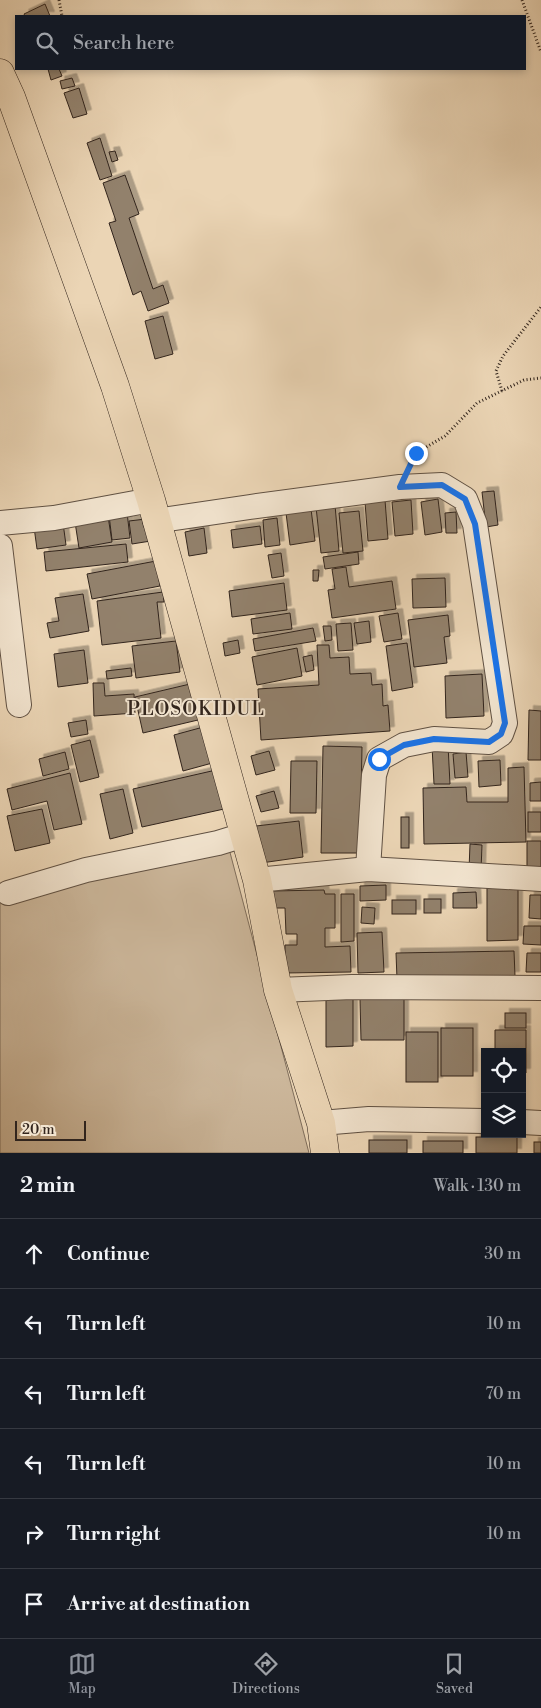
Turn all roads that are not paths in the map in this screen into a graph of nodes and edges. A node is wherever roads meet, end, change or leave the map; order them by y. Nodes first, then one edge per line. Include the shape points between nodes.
1 (0, 73) edge
2 (153, 511) junction
3 (0, 523) edge
4 (0, 546) edge
5 (19, 705) dead end
6 (244, 835) junction
7 (368, 869) junction
8 (541, 879) edge
9 (258, 880) junction
10 (8, 893) dead end
11 (541, 988) edge
12 (278, 990) junction
13 (481, 1122) edge
14 (526, 1122) edge
15 (541, 1122) edge
16 (321, 1123) junction
17 (325, 1153) edge

1 - 2 main road via 115,386
2 - 3 street
2 - 6 main road
2 - 7 street via 250,506 400,487 442,485 465,499 475,524 505,723 501,734 489,742 434,739 404,745 379,759 374,775
4 - 5 street
6 - 9 main road
6 - 10 street via 86,870
7 - 8 street
7 - 9 street
9 - 12 main road
11 - 12 street
12 - 16 main road
13 - 16 street via 369,1119
14 - 15 street
16 - 17 main road

